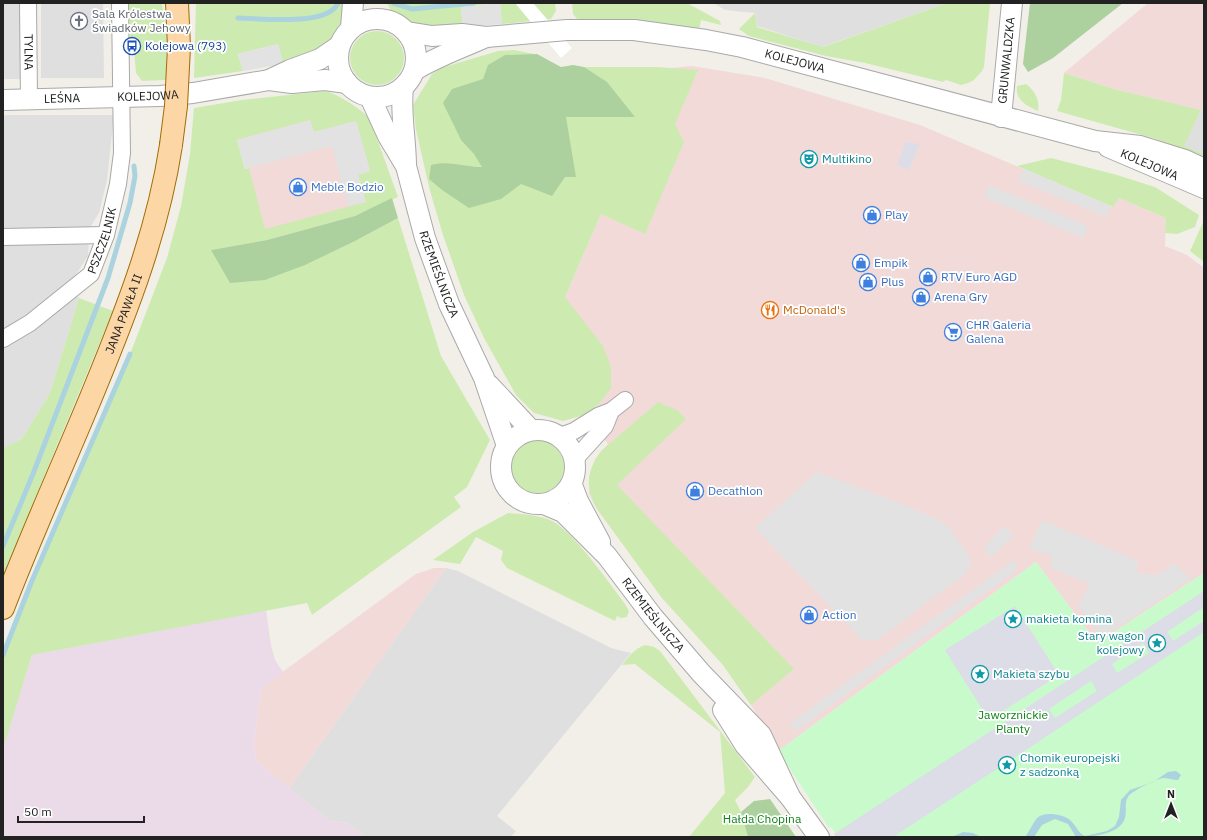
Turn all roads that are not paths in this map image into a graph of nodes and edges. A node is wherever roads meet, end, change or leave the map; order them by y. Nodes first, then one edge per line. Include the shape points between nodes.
1 (28, 3) edge
2 (120, 3) edge
3 (177, 3) edge
4 (353, 3) edge
5 (375, 3) edge
6 (1012, 3) edge
7 (386, 20) junction
8 (351, 28) junction
9 (407, 32) junction
10 (486, 37) junction
11 (339, 46) junction
12 (415, 70) junction
13 (269, 80) junction
14 (347, 84) junction
15 (403, 87) junction
16 (370, 97) junction
17 (120, 98) junction
18 (3, 100) edge
19 (29, 100) junction
20 (1001, 117) junction
21 (1095, 141) junction
22 (406, 166) junction
23 (1204, 169) edge
24 (1204, 188) edge
25 (106, 235) junction
26 (3, 237) edge
27 (3, 339) edge
28 (484, 378) junction
29 (624, 400) dead end
30 (612, 412) junction
31 (531, 430) junction
32 (560, 436) junction
33 (507, 446) junction
34 (575, 459) junction
35 (572, 485) junction
36 (544, 504) junction
37 (607, 556) junction
38 (3, 608) edge
39 (819, 837) edge

1 - 19 street, TYLNA
2 - 17 street, KOLEJOWA
3 - 38 main road, JANA PAWŁA II, bridge via 179,47 176,106 171,145 154,226 129,305
4 - 8 street
5 - 7 street
6 - 20 street, GRUNWALDZKA
7 - 8 street via 367,20
7 - 9 street via 398,24
8 - 11 street
9 - 10 street, KOLEJOWA via 432,36 462,34
9 - 12 street via 416,50
10 - 12 street, KOLEJOWA via 435,57
10 - 20 street, KOLEJOWA via 567,30 634,30 706,40 742,47
11 - 13 street, KOLEJOWA via 320,60
11 - 14 street via 339,66
12 - 15 street
13 - 14 street, KOLEJOWA via 292,83 325,80
13 - 17 street, KOLEJOWA via 193,93
14 - 16 street via 357,92
15 - 16 street via 396,93 383,97
15 - 22 street, RZEMIEŚLNICZA
16 - 22 street, RZEMIEŚLNICZA via 388,136
17 - 19 street, LEŚNA
17 - 25 street, PSZCZELNIK via 122,153 118,184
18 - 19 street, LEŚNA
20 - 21 street, KOLEJOWA
21 - 23 street, KOLEJOWA via 1140,146
21 - 24 street, KOLEJOWA
22 - 28 street, RZEMIEŚLNICZA via 425,238 449,304
25 - 26 street
25 - 27 street, PSZCZELNIK via 91,274 30,323
28 - 31 street, RZEMIEŚLNICZA
28 - 33 street, RZEMIEŚLNICZA
29 - 30 street
30 - 32 street via 598,416 574,431
30 - 34 street via 605,426
31 - 32 street via 546,430
31 - 33 street via 518,436
32 - 34 street via 568,444
33 - 36 street via 501,461 502,476 508,489 530,504
34 - 35 street via 576,472
35 - 36 street via 560,498
35 - 37 street, RZEMIEŚLNICZA
36 - 37 street, RZEMIEŚLNICZA via 562,512
37 - 39 street, RZEMIEŚLNICZA via 701,673 761,735 790,797

